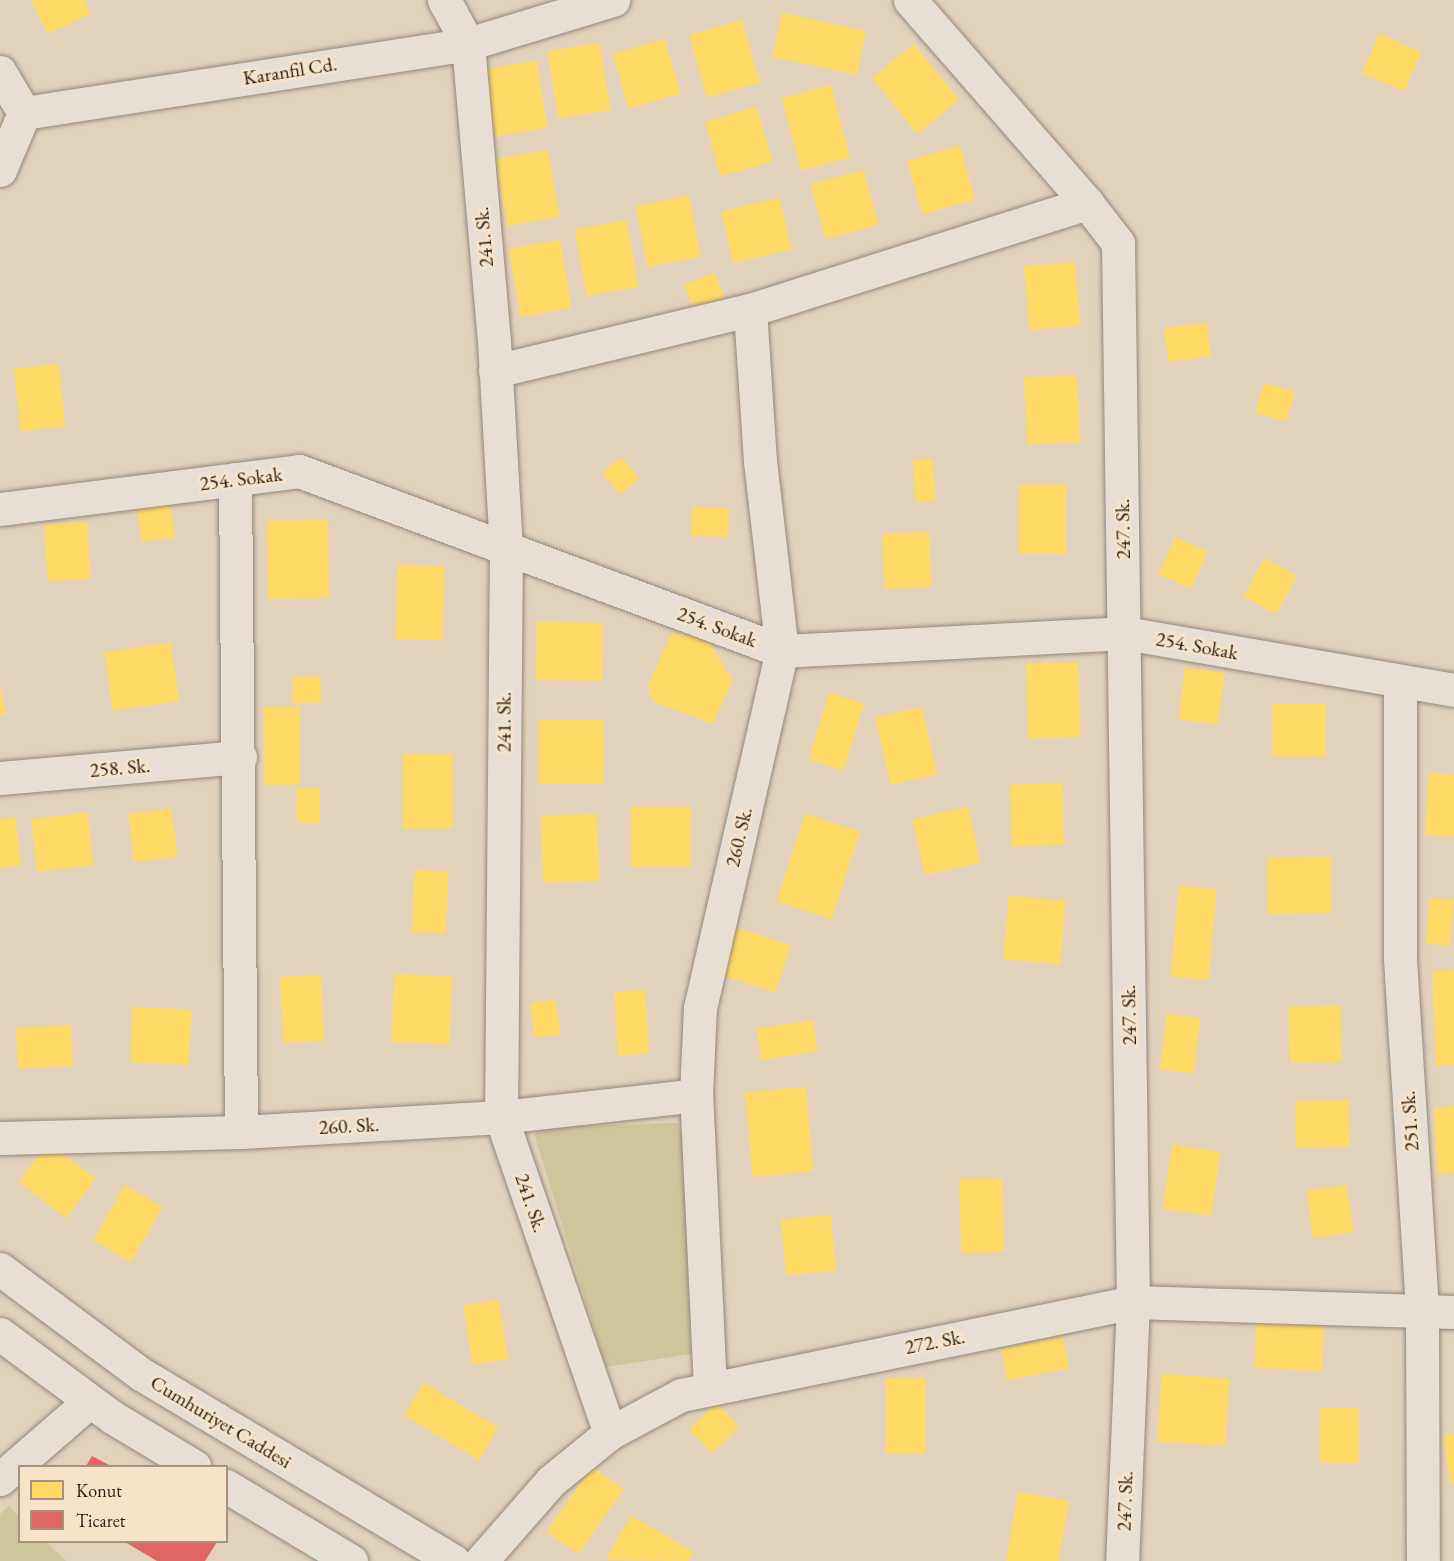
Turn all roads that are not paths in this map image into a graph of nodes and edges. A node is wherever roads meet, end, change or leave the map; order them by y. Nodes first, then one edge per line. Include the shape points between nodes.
1 (444, 0) edge
2 (613, 0) edge
3 (910, 0) edge
4 (468, 44) junction
5 (0, 72) edge
6 (24, 113) junction
7 (0, 170) edge
8 (1088, 203) junction
9 (750, 310) junction
10 (495, 371) junction
11 (235, 479) junction
12 (0, 508) edge
13 (506, 548) junction
14 (1125, 633) junction
15 (782, 651) junction
16 (1400, 682) junction
17 (1454, 690) edge
18 (240, 758) junction
19 (0, 778) edge
20 (696, 1095) junction
21 (501, 1117) junction
22 (241, 1132) junction
23 (0, 1138) edge
24 (0, 1269) edge
25 (1133, 1302) junction
26 (1422, 1308) junction
27 (1454, 1312) edge
28 (0, 1334) edge
29 (710, 1388) junction
30 (90, 1401) junction
31 (610, 1433) junction
32 (191, 1465) edge
33 (0, 1479) edge
34 (228, 1487) edge
35 (351, 1561) edge
36 (453, 1561) edge
37 (481, 1561) edge
38 (1122, 1561) edge
39 (1423, 1561) edge

1 - 4 street, 241. Sk.
2 - 4 street, Karanfil Cd.
3 - 8 street, 247. Sk.
4 - 6 street, Karanfil Cd.
4 - 10 street, 241. Sk.
5 - 6 street
6 - 7 street
8 - 9 street
8 - 14 street, 247. Sk. via 1118,243
9 - 10 street
9 - 15 street via 759,461
10 - 13 street, 241. Sk.
11 - 12 street, 254. Sokak
11 - 13 street, 254. Sokak via 299,471
11 - 18 street
13 - 15 street, 254. Sokak
13 - 21 street, 241. Sk.
14 - 15 street, 254. Sokak
14 - 16 street, 254. Sokak
14 - 25 street, 247. Sk.
15 - 20 street, 260. Sk. via 700,1008
16 - 17 street, 254. Sokak
16 - 26 street, 251. Sk. via 1400,959
18 - 19 street, 258. Sk.
18 - 22 street
20 - 21 street, 260. Sk.
20 - 29 street, 260. Sk.
21 - 22 street, 260. Sk.
21 - 31 street, 241. Sk.
22 - 23 street, 260. Sk.
24 - 36 street, Cumhuriyet Caddesi via 141,1374
25 - 26 street, 272. Sk.
25 - 29 street, 272. Sk.
25 - 38 street, 247. Sk.
26 - 27 street, 272. Sk.
26 - 39 street, 251. Sk.
28 - 30 street
29 - 31 street, 272. Sk. via 681,1395
30 - 32 street
30 - 33 street
31 - 37 street, 272. Sk. via 551,1481
34 - 35 street

